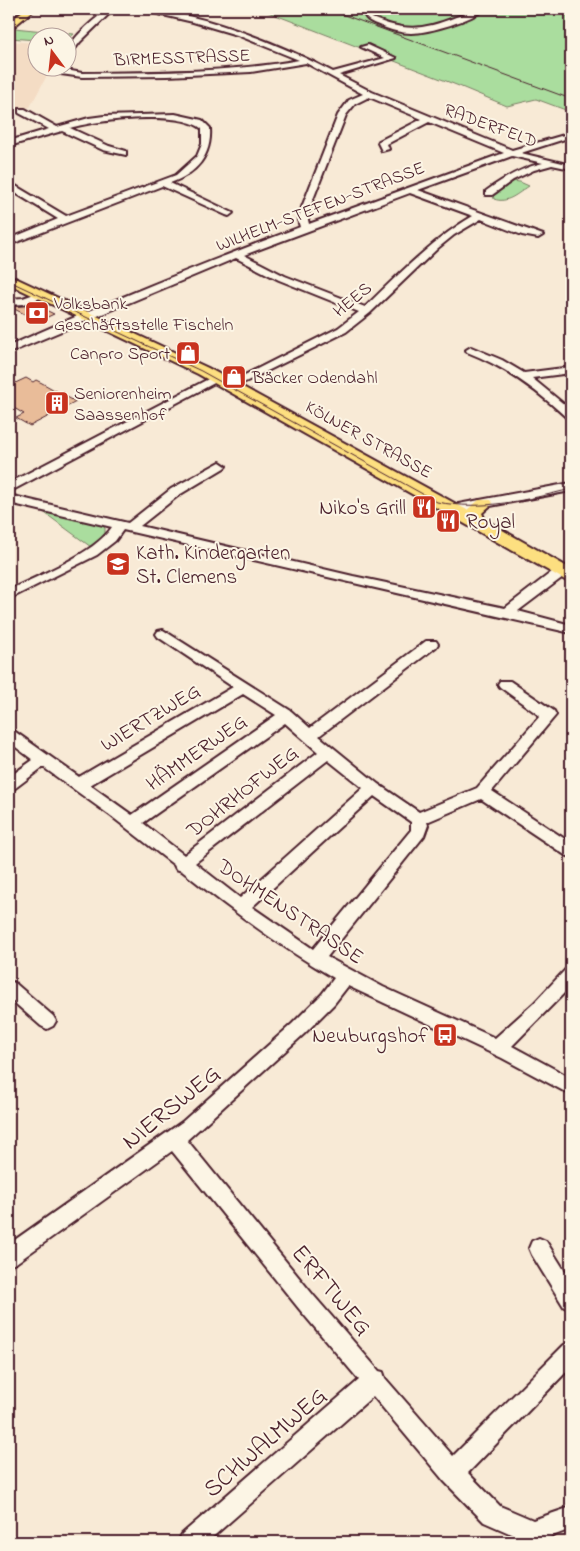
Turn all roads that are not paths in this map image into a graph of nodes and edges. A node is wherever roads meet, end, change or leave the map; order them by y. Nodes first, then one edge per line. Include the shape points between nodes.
1 (30, 9) edge
2 (111, 9) edge
3 (140, 9) edge
4 (366, 9) edge
5 (482, 9) edge
6 (9, 26) edge
7 (78, 39) edge
8 (365, 47) dead end
9 (307, 62) junction
10 (78, 74) edge
11 (333, 74) junction
12 (369, 94) junction
13 (22, 110) dead end
14 (428, 119) junction
15 (59, 129) junction
16 (571, 135) edge
17 (9, 144) edge
18 (385, 149) dead end
19 (123, 153) dead end
20 (511, 153) junction
21 (552, 163) junction
22 (571, 167) edge
23 (163, 183) junction
24 (9, 185) edge
25 (411, 190) junction
26 (488, 193) dead end
27 (229, 213) dead end
28 (480, 216) junction
29 (64, 219) junction
30 (305, 228) junction
31 (538, 235) dead end
32 (9, 242) edge
33 (236, 255) junction
34 (9, 279) edge
35 (40, 295) junction
36 (9, 302) edge
37 (366, 311) junction
38 (84, 316) junction
39 (9, 350) edge
40 (471, 350) dead end
41 (571, 370) edge
42 (522, 376) junction
43 (216, 378) junction
44 (231, 386) junction
45 (571, 416) edge
46 (220, 466) dead end
47 (571, 487) edge
48 (9, 488) edge
49 (9, 500) edge
50 (485, 502) junction
51 (453, 508) junction
52 (478, 523) junction
53 (126, 526) junction
54 (567, 574) edge
55 (9, 595) edge
56 (507, 613) junction
57 (571, 630) edge
58 (163, 634) dead end
59 (432, 644) dead end
60 (504, 684) dead end
61 (244, 687) junction
62 (286, 714) junction
63 (9, 735) edge
64 (310, 735) junction
65 (328, 752) junction
66 (43, 760) junction
67 (9, 784) edge
68 (78, 785) junction
69 (373, 788) junction
70 (482, 792) junction
71 (418, 819) junction
72 (132, 823) junction
73 (571, 851) edge
74 (182, 865) junction
75 (241, 907) junction
76 (315, 959) junction
77 (571, 975) edge
78 (346, 976) junction
79 (9, 988) edge
80 (48, 1021) dead end
81 (498, 1047) junction
82 (571, 1087) edge
83 (174, 1139) junction
84 (539, 1248) dead end
85 (9, 1256) edge
86 (571, 1300) edge
87 (571, 1352) edge
88 (375, 1380) junction
89 (452, 1472) junction
90 (571, 1518) edge
91 (532, 1537) edge
92 (190, 1542) edge

1 - 6 main road
2 - 7 street, BIRMESSTRASSE
3 - 9 street, RADERFELD via 219,27
4 - 5 street via 367,16 375,21 410,31 423,30
8 - 11 street via 392,58
9 - 10 street, BIRMESSTRASSE via 185,74
9 - 11 street, RADERFELD
11 - 12 street, RADERFELD
12 - 14 street, RADERFELD
12 - 30 street via 350,104 342,115 306,207
13 - 15 street
14 - 18 street, RADERFELD via 382,143
14 - 20 street, RADERFELD
15 - 17 street
15 - 19 street
15 - 23 street via 89,120 120,117 175,116 199,122 206,128 204,152 188,171
16 - 20 street, WILHELM-STEFEN-STRASSE
20 - 21 street, RADERFELD
20 - 25 street, WILHELM-STEFEN-STRASSE
21 - 22 street, RADERFELD
21 - 26 street via 512,175
23 - 27 street
23 - 29 street
24 - 29 street
25 - 28 street
25 - 30 street, WILHELM-STEFEN-STRASSE
28 - 31 street
28 - 37 street, HEES via 435,246
29 - 32 street
30 - 33 street, WILHELM-STEFEN-STRASSE
33 - 37 street via 282,278
33 - 38 street, WILHELM-STEFEN-STRASSE
34 - 35 main road, KÖLNER STRASSE
35 - 36 street
35 - 38 main road, KÖLNER STRASSE
37 - 44 street, HEES via 342,330
38 - 39 street, WILHELM-STEFEN-STRASSE
38 - 43 main road, KÖLNER STRASSE
40 - 42 street via 491,357
41 - 42 street
42 - 45 street
43 - 44 main road, KÖLNER STRASSE
43 - 48 street
44 - 51 main road, KÖLNER STRASSE
46 - 53 street
47 - 50 street
49 - 53 street
50 - 51 street
50 - 52 main road via 474,512
51 - 52 main road, KÖLNER STRASSE
52 - 54 main road, KÖLNER STRASSE
53 - 55 street via 93,552
53 - 56 street
54 - 56 street
56 - 57 street
58 - 61 street
59 - 64 street
60 - 70 street via 550,715
61 - 62 street
61 - 68 street, WIERTZWEG
62 - 64 street
62 - 72 street, HÄMMERWEG
63 - 66 street, DOHMENSTRASSE
64 - 65 street
65 - 69 street
65 - 74 street, DOHRHOFWEG
66 - 67 street
66 - 68 street, DOHMENSTRASSE
68 - 72 street, DOHMENSTRASSE
69 - 71 street
69 - 75 street
70 - 71 street
70 - 73 street
71 - 76 street via 418,832
72 - 74 street, DOHMENSTRASSE
74 - 75 street, DOHMENSTRASSE
75 - 76 street, DOHMENSTRASSE
76 - 78 street, DOHMENSTRASSE
77 - 81 street
78 - 81 street, DOHMENSTRASSE
78 - 83 street, NIERSWEG via 298,1029
79 - 80 street
81 - 82 street, DOHMENSTRASSE
83 - 85 street, NIERSWEG
83 - 88 street, ERFTWEG
84 - 86 street
87 - 89 street
88 - 89 street, ERFTWEG
88 - 92 street, SCHWALMWEG
89 - 91 street, ERFTWEG via 492,1514
90 - 91 street, ERFTWEG

